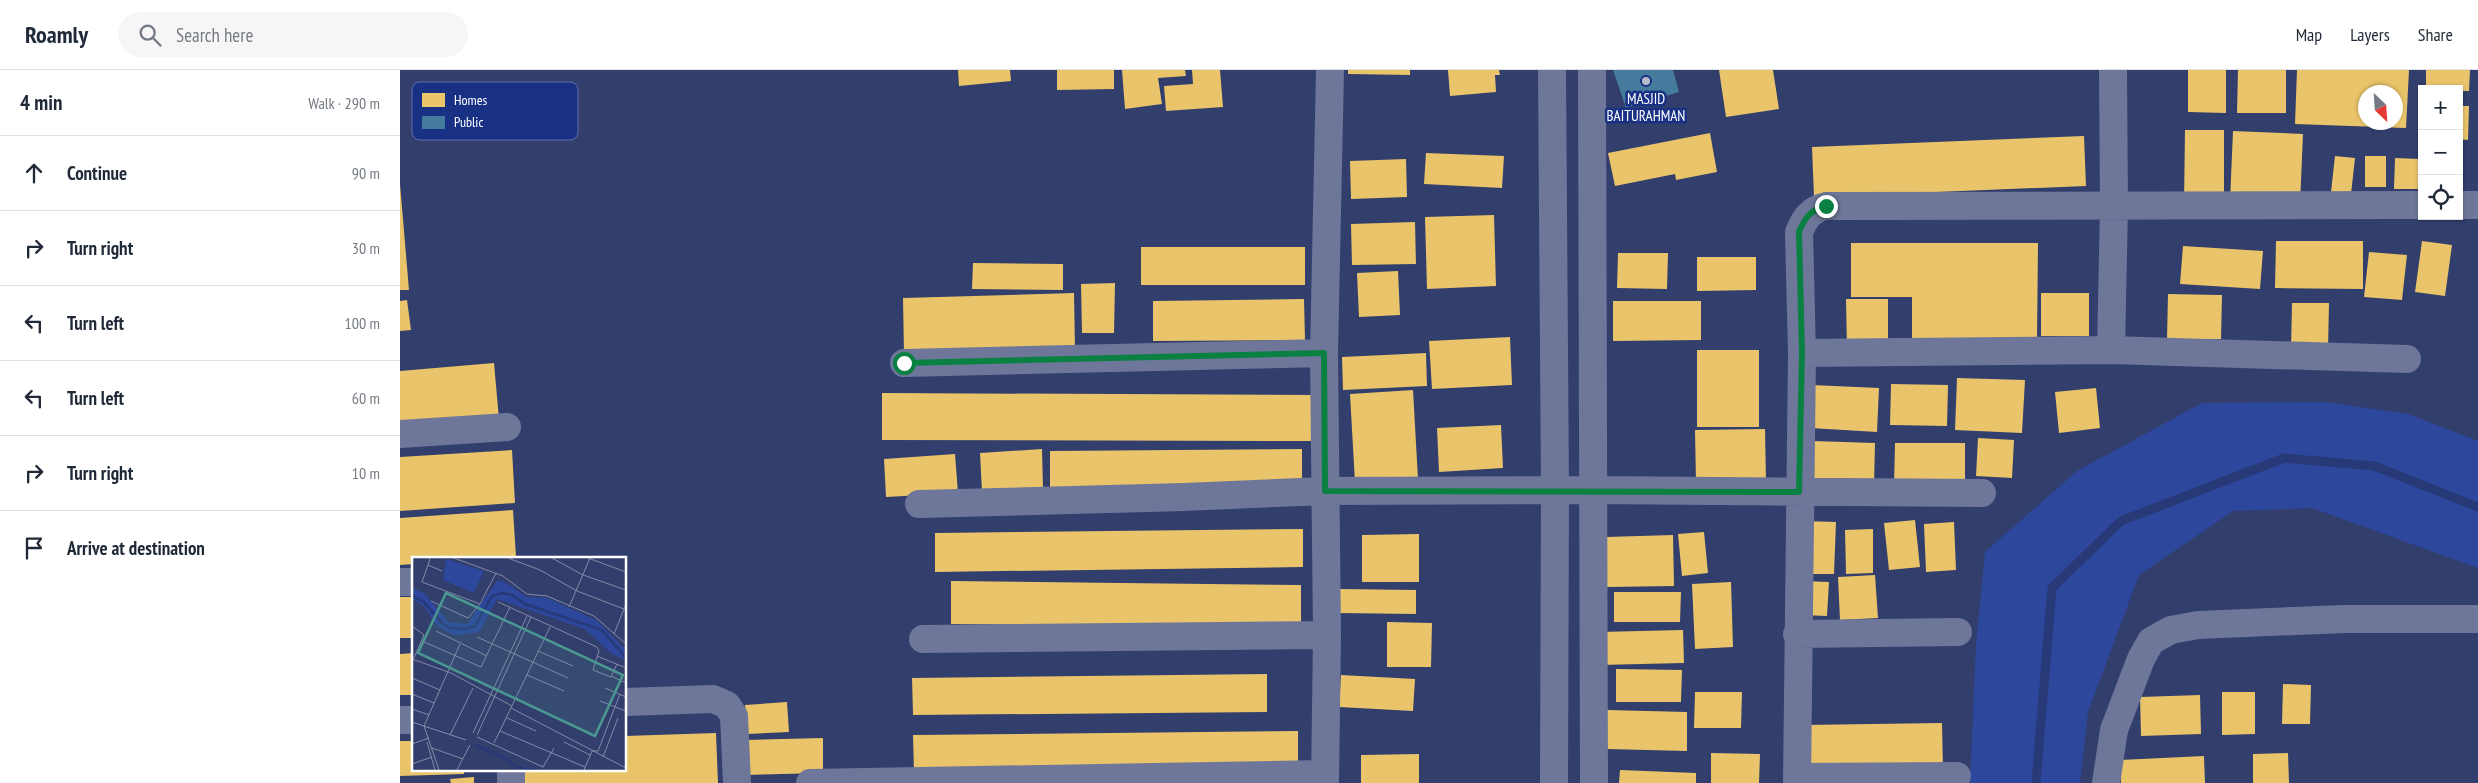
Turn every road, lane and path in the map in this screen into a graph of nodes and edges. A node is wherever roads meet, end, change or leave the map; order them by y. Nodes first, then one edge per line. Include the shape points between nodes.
1 (1330, 70) edge
2 (1552, 70) edge
3 (1592, 70) edge
4 (2113, 70) edge
5 (2418, 205) edge
6 (2463, 205) edge
7 (2478, 205) edge
8 (2114, 206) junction
9 (2111, 350) junction
10 (1324, 353) junction
11 (1802, 353) junction
12 (2407, 359) dead end
13 (904, 363) dead end
14 (507, 427) dead end
15 (400, 434) edge
16 (1591, 490) junction
17 (1325, 491) junction
18 (1556, 491) junction
19 (1799, 492) junction
20 (1982, 493) dead end
21 (918, 504) dead end
22 (2478, 619) edge
23 (1958, 632) dead end
24 (1797, 634) junction
25 (1327, 635) junction
26 (923, 639) dead end
27 (626, 702) edge
28 (511, 770) edge
29 (1957, 776) dead end
30 (1324, 778) edge
31 (1797, 780) edge
32 (511, 783) edge
33 (737, 783) edge
34 (810, 783) edge
35 (1554, 783) edge
36 (1594, 783) edge
37 (2106, 783) edge

1 - 10 street
2 - 18 street
3 - 16 street
4 - 8 street
5 - 8 street
6 - 7 street
8 - 9 street
8 - 11 street via 1826,206 1816,209 1805,218 1799,232
9 - 11 street
9 - 12 street
10 - 13 street
10 - 17 street
11 - 19 street
14 - 15 street
16 - 18 street
16 - 19 street
16 - 36 street
17 - 18 street
17 - 21 street
17 - 25 street
18 - 35 street
19 - 20 street
19 - 24 street
22 - 37 street via 2344,619 2171,630 2151,641 2141,659 2114,730
23 - 24 street
24 - 31 street
25 - 26 street
25 - 30 street
27 - 33 street via 713,699 727,705 734,716
28 - 32 street
29 - 31 street
30 - 34 street

